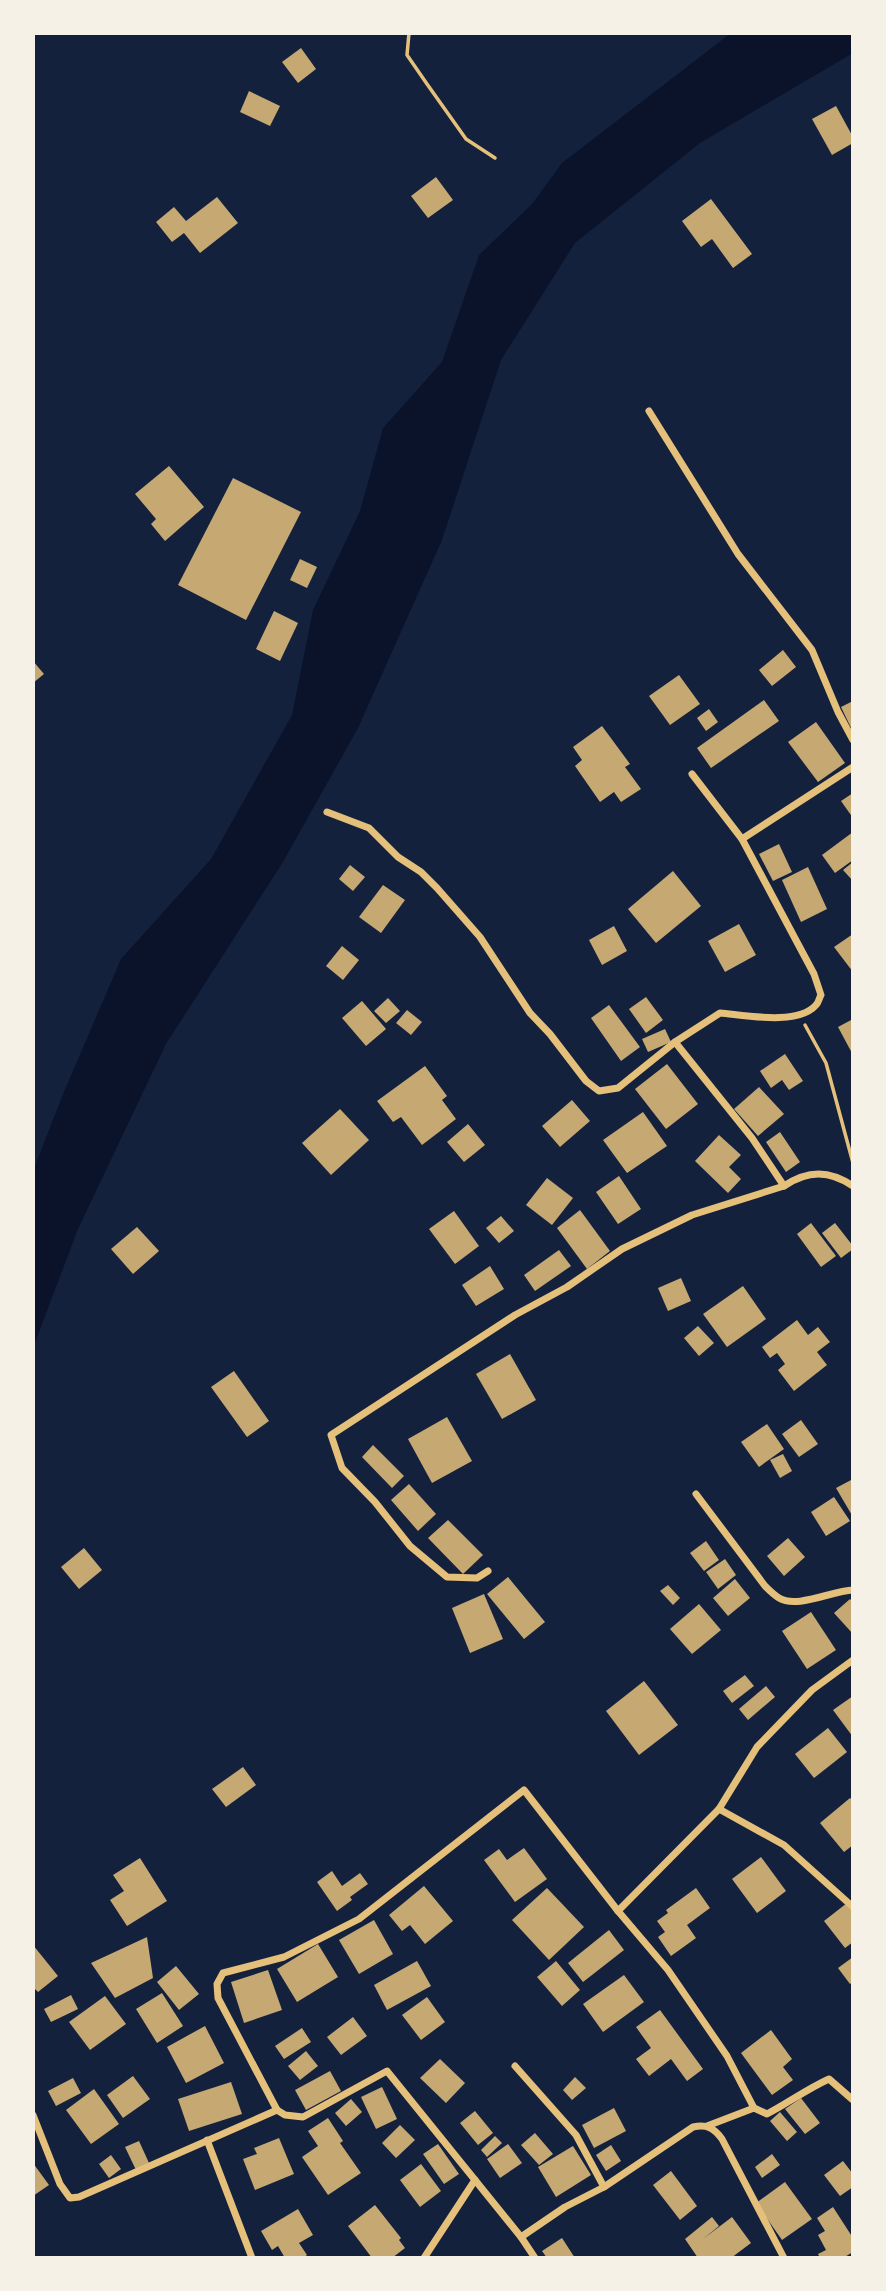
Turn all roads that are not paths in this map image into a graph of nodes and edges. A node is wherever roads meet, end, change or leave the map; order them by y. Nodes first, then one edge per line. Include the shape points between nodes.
1 (649, 411) dead end
2 (853, 740) edge
3 (853, 767) edge
4 (692, 774) dead end
5 (327, 812) dead end
6 (742, 839) junction
7 (675, 1042) junction
8 (784, 1186) junction
9 (853, 1186) edge
10 (696, 1494) dead end
11 (488, 1571) dead end
12 (853, 1590) edge
13 (853, 1660) edge
14 (719, 1809) junction
15 (853, 1907) edge
16 (618, 1910) junction
17 (515, 2066) dead end
18 (853, 2099) edge
19 (754, 2108) junction
20 (276, 2110) junction
21 (33, 2115) edge
22 (707, 2126) junction
23 (207, 2140) junction
24 (475, 2180) junction
25 (604, 2187) junction
26 (521, 2236) junction
27 (252, 2258) edge
28 (424, 2258) edge
29 (535, 2258) edge
30 (784, 2258) edge

1 - 2 street via 738,554 812,650
3 - 6 street
4 - 6 street
5 - 7 street via 369,828 438,888 480,937 530,1013 599,1091 618,1088
6 - 7 street via 821,995 816,1006 799,1014 749,1017 720,1013
7 - 8 street
8 - 9 street via 815,1173 840,1177
8 - 11 street via 692,1215 622,1249 331,1435 342,1468 410,1546 447,1577 477,1578
10 - 12 street via 779,1598 793,1603
13 - 14 street via 811,1690 757,1747
14 - 15 street via 784,1844
14 - 16 street
16 - 19 street via 668,1970 720,2045
16 - 20 street via 524,1790 359,1919 284,1957 223,1973 217,1984 218,1997
17 - 25 street via 576,2135
18 - 19 street via 829,2079 767,2113
19 - 22 street
20 - 23 street
20 - 24 street via 303,2117 387,2071
21 - 23 street via 70,2198
22 - 25 street via 693,2127
22 - 30 street via 722,2139
23 - 27 street
24 - 26 street
24 - 28 street
25 - 26 street
26 - 29 street

